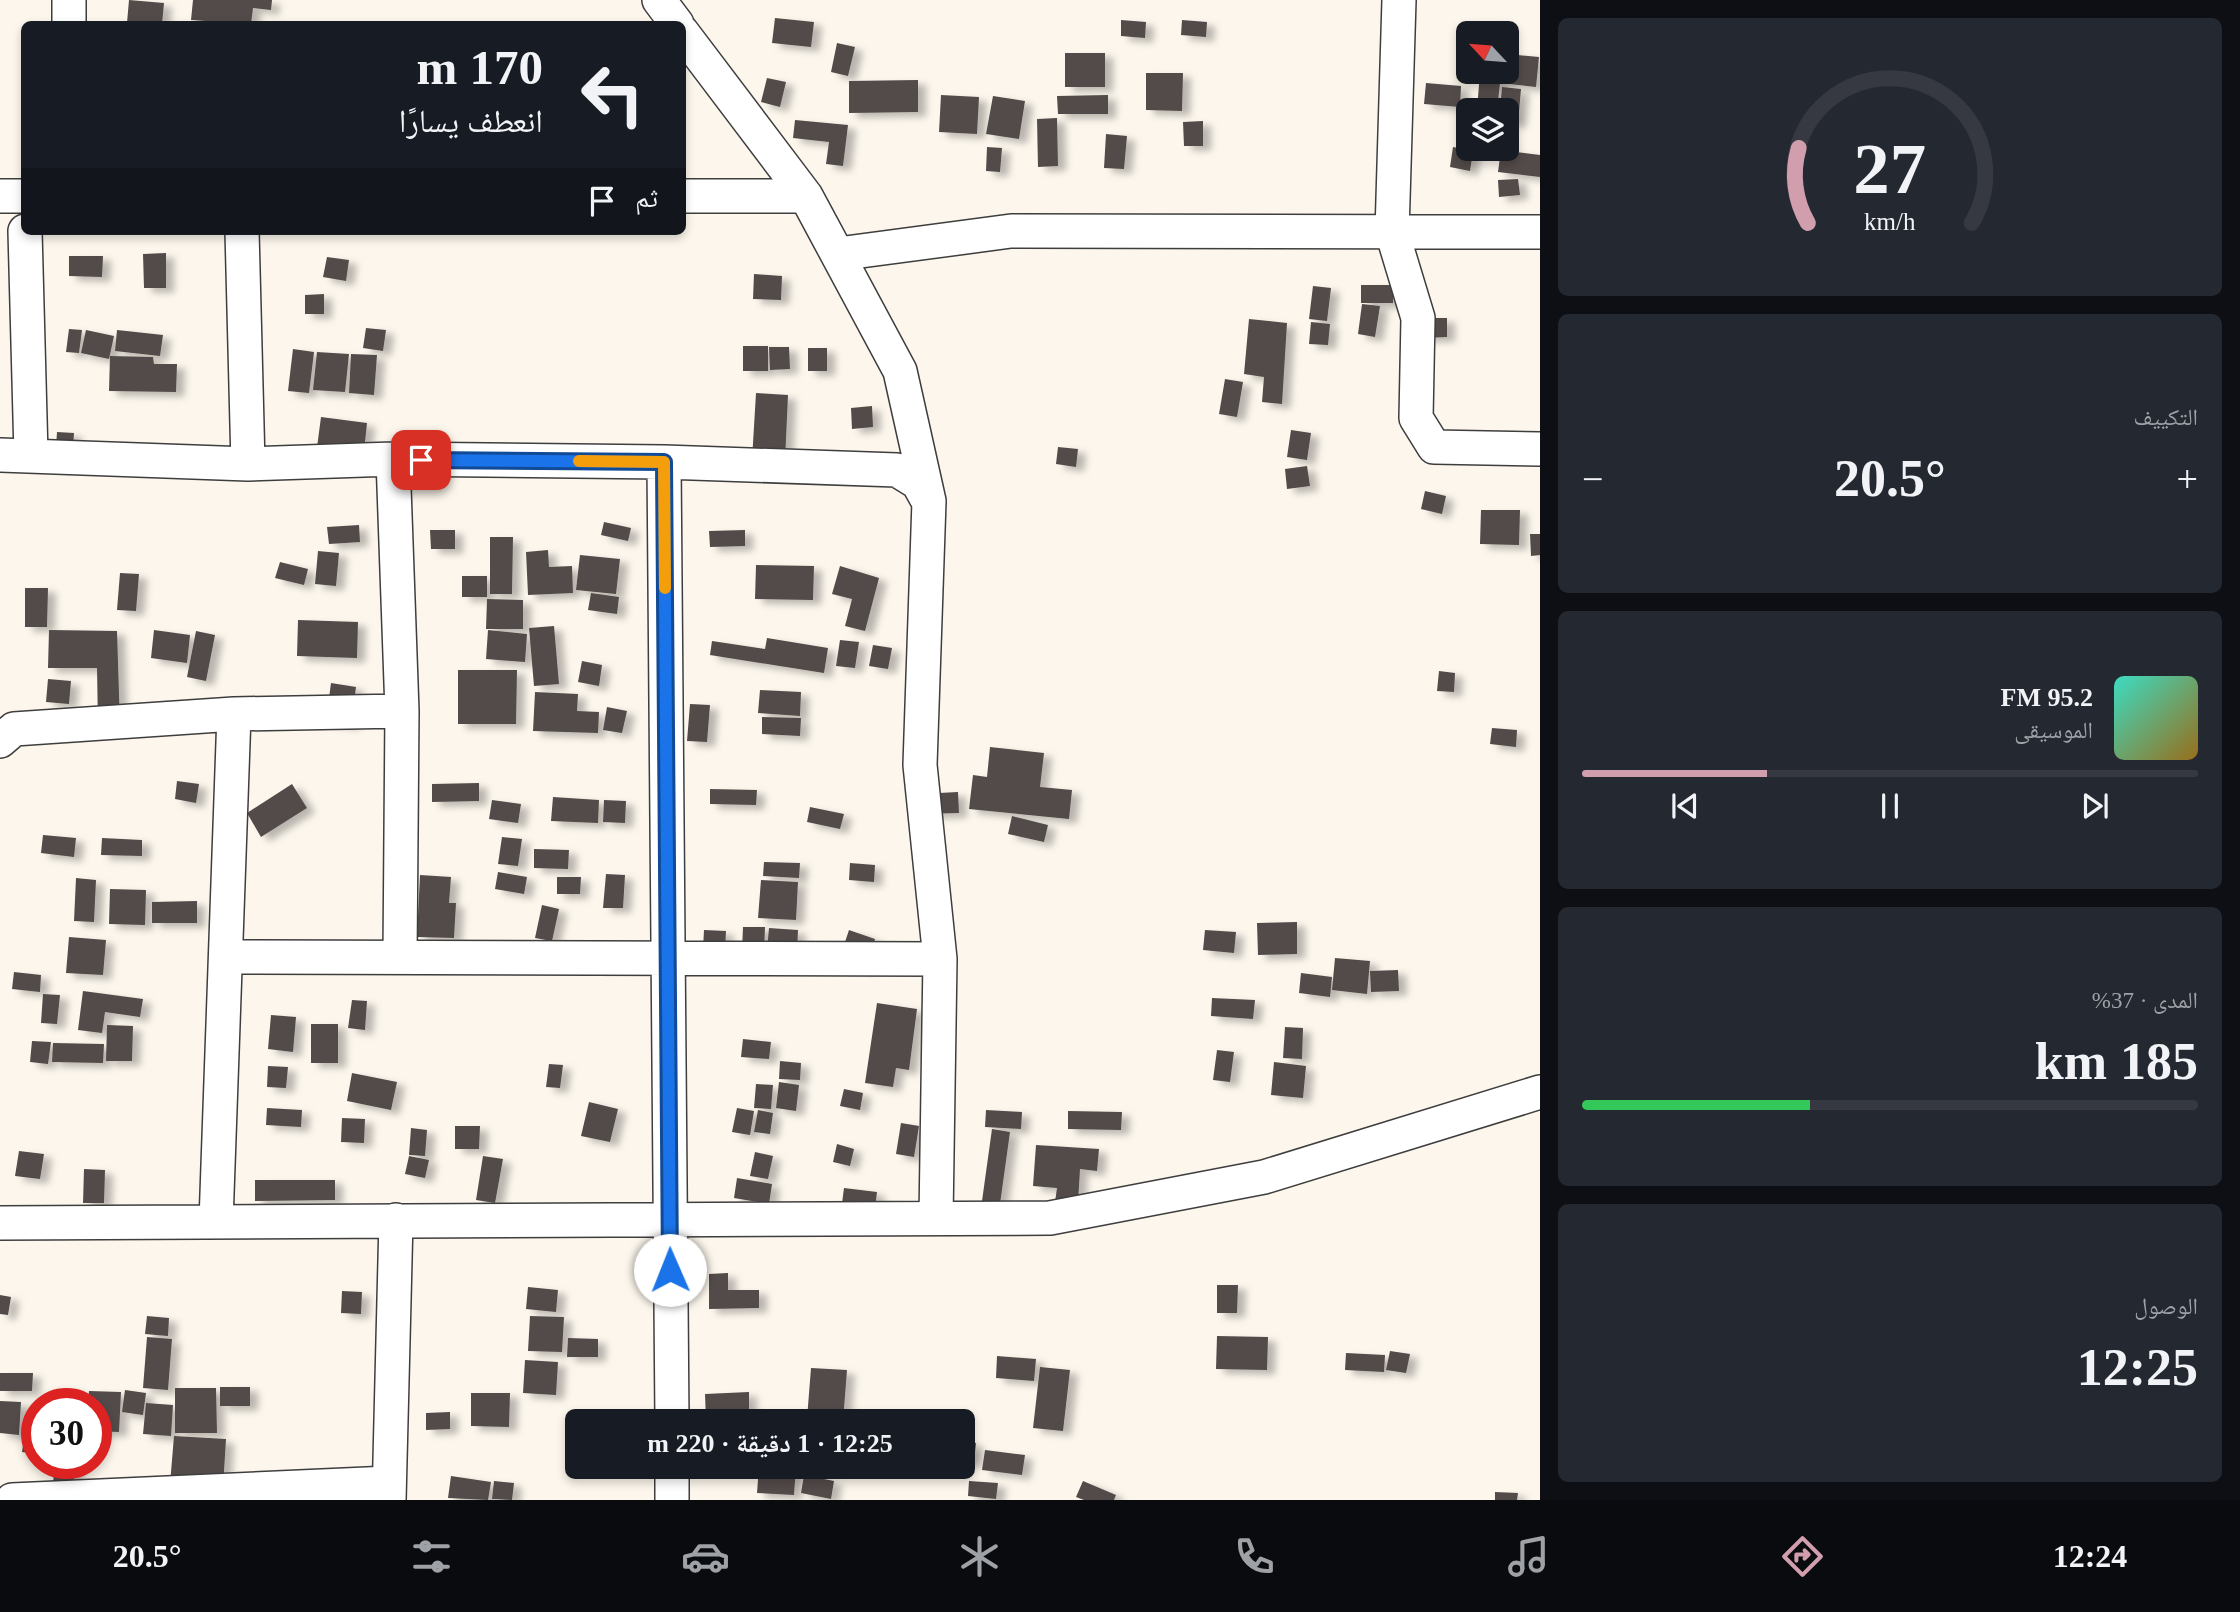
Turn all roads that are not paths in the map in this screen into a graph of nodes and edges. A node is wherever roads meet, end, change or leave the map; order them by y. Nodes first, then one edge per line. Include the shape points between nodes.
1 (69, 0) edge
2 (659, 0) edge
3 (1399, 0) edge
4 (68, 21) edge
5 (675, 21) edge
6 (686, 37) edge
7 (0, 195) edge
8 (21, 195) edge
9 (686, 196) edge
10 (806, 196) junction
11 (1392, 232) junction
12 (1540, 232) edge
13 (25, 235) edge
14 (242, 235) edge
15 (838, 254) junction
16 (1540, 449) edge
17 (15, 455) edge
18 (393, 459) junction
19 (664, 462) junction
20 (248, 464) junction
21 (929, 501) junction
22 (402, 711) junction
23 (234, 714) junction
24 (0, 741) edge
25 (226, 957) junction
26 (400, 957) junction
27 (668, 958) junction
28 (940, 959) junction
29 (1540, 1092) edge
30 (936, 1218) junction
31 (396, 1220) junction
32 (670, 1220) junction
33 (216, 1222) junction
34 (0, 1223) edge
35 (672, 1409) edge
36 (672, 1479) edge
37 (389, 1492) edge
38 (12, 1500) edge
39 (672, 1500) edge

1 - 4 street
2 - 5 street
3 - 11 street
6 - 10 street
7 - 8 street
9 - 10 street
10 - 15 street
11 - 12 street
11 - 15 street via 1011,231
11 - 16 street via 1418,318 1416,418 1434,447
13 - 17 street
14 - 20 street
15 - 21 street via 900,371
17 - 20 street
18 - 19 street
18 - 20 street
18 - 22 street
19 - 21 street via 897,470 918,483
19 - 27 street
21 - 28 street via 920,765
22 - 23 street
22 - 26 street
23 - 24 street via 14,729
23 - 25 street
25 - 26 street
25 - 33 street
26 - 27 street
27 - 28 street
27 - 32 street
28 - 30 street
29 - 30 street via 1264,1177 1051,1218
30 - 32 street
31 - 32 street
31 - 33 street
31 - 37 street
32 - 35 street
33 - 34 street
36 - 39 street
37 - 38 street

